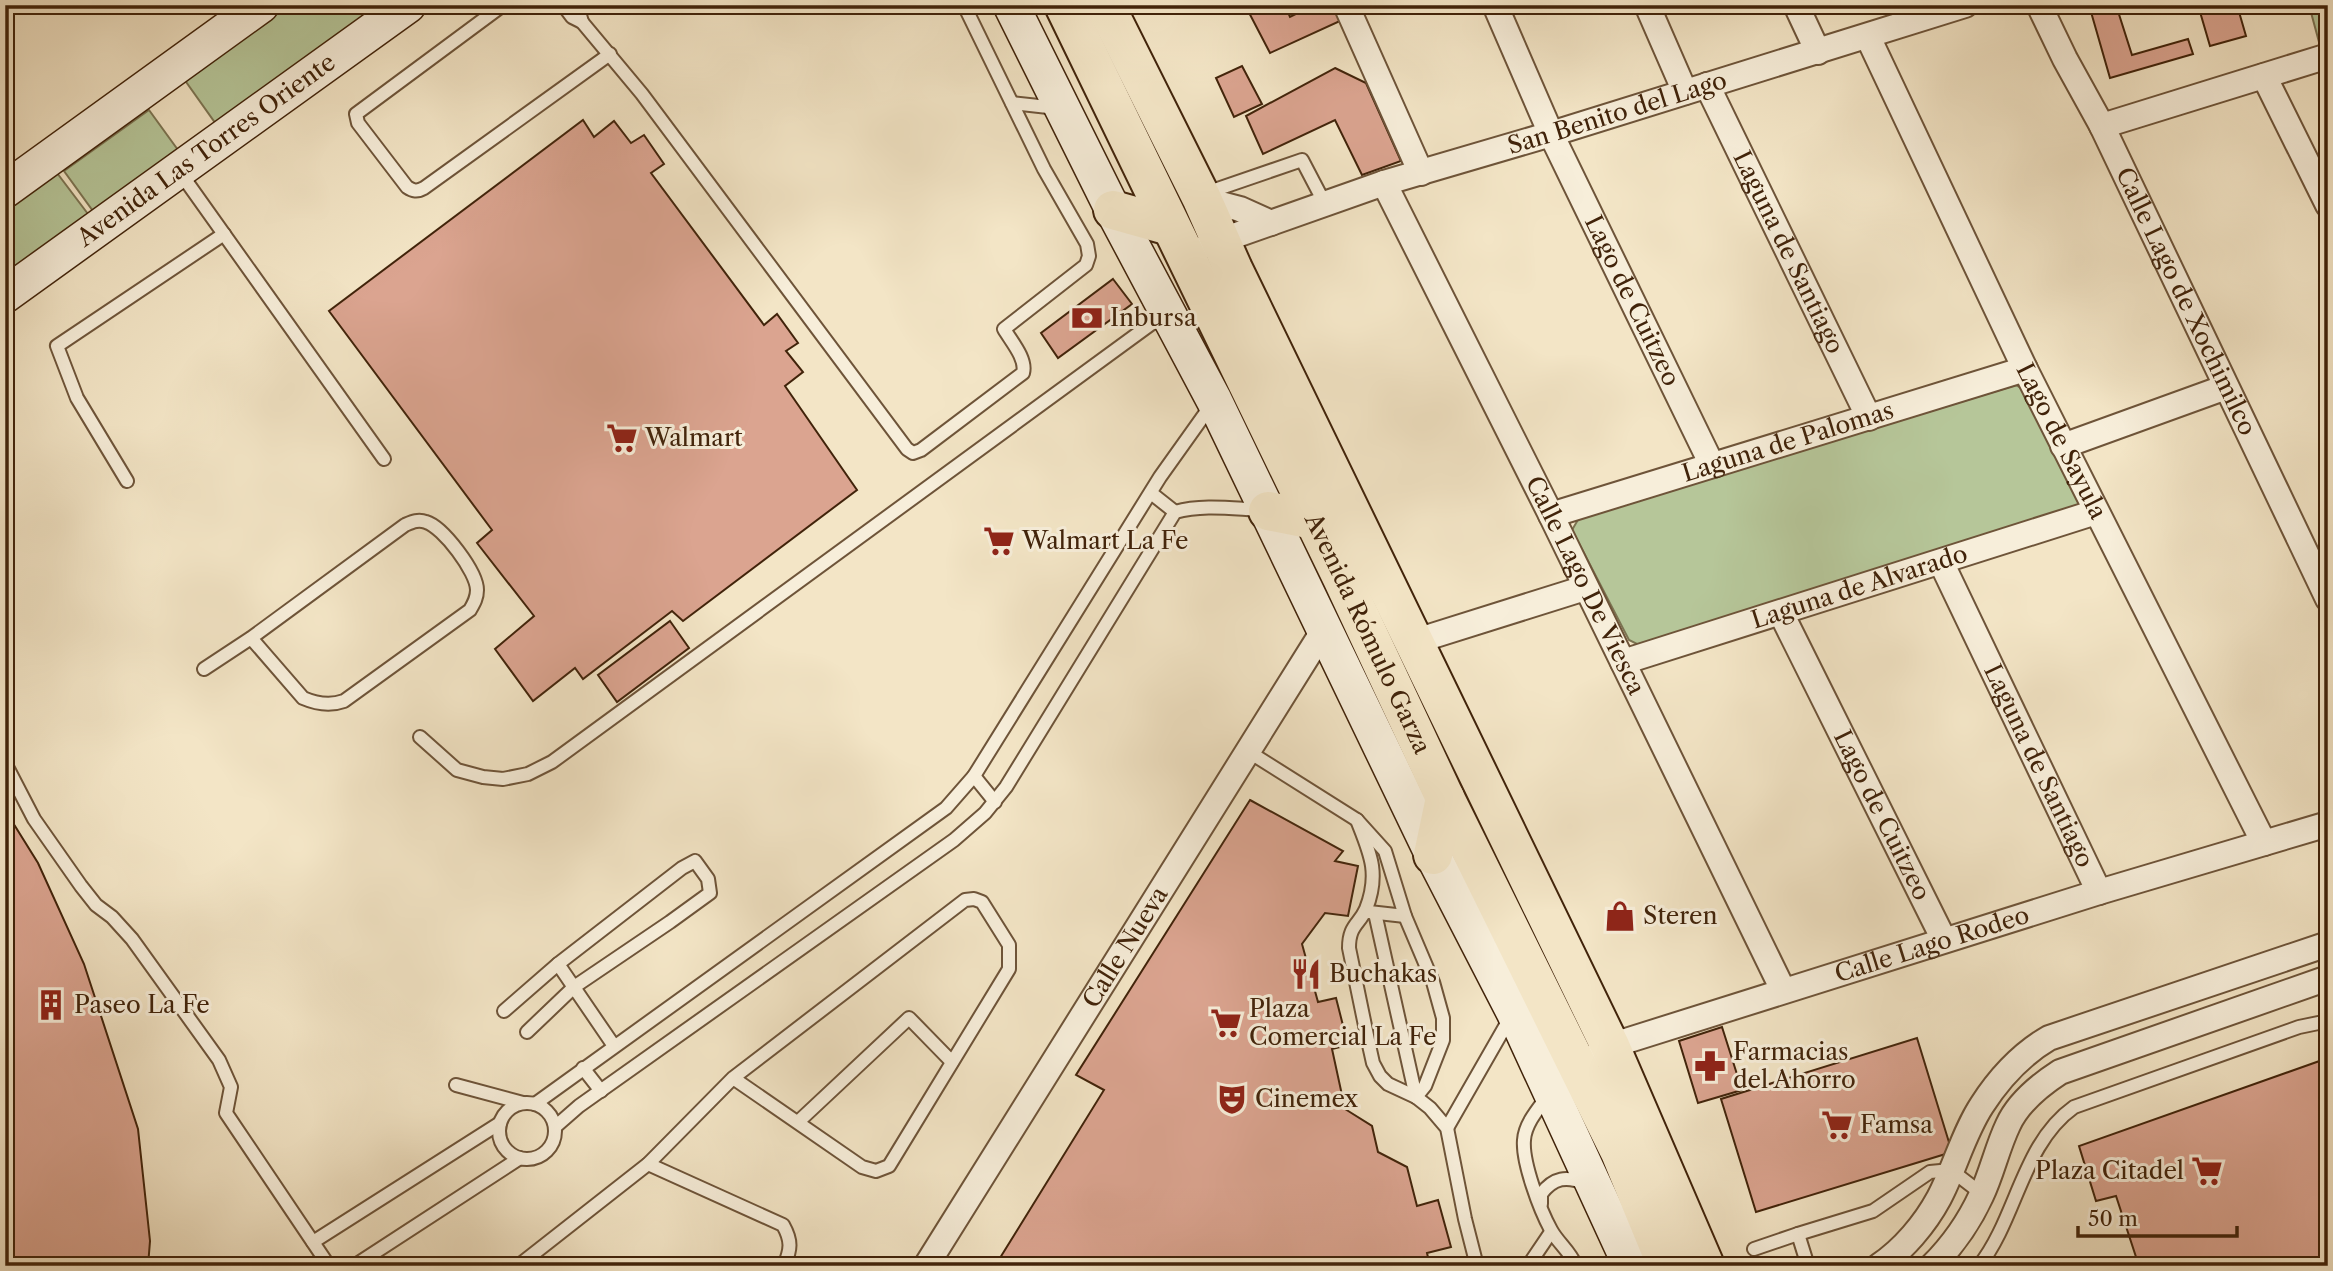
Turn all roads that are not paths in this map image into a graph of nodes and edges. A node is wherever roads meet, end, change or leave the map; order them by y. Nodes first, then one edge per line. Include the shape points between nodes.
1 (261, 5) edge
2 (408, 5) edge
3 (503, 5) edge
4 (563, 5) edge
5 (577, 5) edge
6 (964, 5) edge
7 (1011, 5) edge
8 (1064, 5) edge
9 (1105, 5) edge
10 (1346, 5) edge
11 (1495, 5) edge
12 (1647, 5) edge
13 (1796, 5) edge
14 (1965, 5) edge
15 (2039, 5) edge
16 (1937, 9) edge
17 (582, 22) junction
18 (1868, 37) junction
19 (1818, 52) junction
20 (610, 54) junction
21 (2328, 56) edge
22 (2264, 76) junction
23 (1696, 89) junction
24 (1012, 103) junction
25 (1062, 108) junction
26 (2102, 126) junction
27 (1551, 134) junction
28 (179, 170) junction
29 (1421, 173) junction
30 (1384, 183) junction
31 (5, 190) edge
32 (1201, 197) junction
33 (1325, 204) junction
34 (2328, 205) edge
35 (1113, 210) junction
36 (1271, 223) junction
37 (224, 234) junction
38 (1177, 239) junction
39 (1221, 242) junction
40 (5, 295) edge
41 (1167, 313) junction
42 (2025, 369) junction
43 (2226, 387) junction
44 (1214, 400) junction
45 (1869, 418) junction
46 (2063, 446) junction
47 (384, 458) dead end
48 (1712, 465) junction
49 (128, 481) dead end
50 (1151, 493) junction
51 (1268, 510) junction
52 (1175, 512) junction
53 (2096, 512) junction
54 (1551, 515) junction
55 (1314, 520) junction
56 (1941, 562) junction
57 (1585, 588) junction
58 (2328, 599) edge
59 (1782, 613) junction
60 (1325, 628) junction
61 (251, 638) junction
62 (1413, 642) junction
63 (1623, 662) junction
64 (204, 670) dead end
65 (420, 737) dead end
66 (1246, 750) junction
67 (5, 763) edge
68 (974, 776) junction
69 (1445, 798) junction
70 (995, 802) junction
71 (1357, 820) junction
72 (2328, 824) edge
73 (2264, 843) junction
74 (1433, 855) junction
75 (2099, 892) junction
76 (1370, 912) junction
77 (1405, 916) junction
78 (1944, 940) junction
79 (2328, 944) edge
80 (558, 964) junction
81 (2328, 978) edge
82 (574, 987) junction
83 (1783, 990) junction
84 (504, 1010) dead end
85 (1514, 1012) junction
86 (2328, 1021) edge
87 (527, 1032) dead end
88 (614, 1046) junction
89 (1610, 1046) junction
90 (952, 1062) junction
91 (1579, 1067) junction
92 (583, 1068) junction
93 (733, 1078) junction
94 (456, 1085) dead end
95 (601, 1091) junction
96 (1550, 1093) junction
97 (1416, 1097) junction
98 (529, 1103) junction
99 (798, 1122) junction
100 (500, 1124) junction
101 (555, 1127) junction
102 (1447, 1128) junction
103 (520, 1158) junction
104 (648, 1164) junction
105 (1951, 1170) junction
106 (1596, 1186) junction
107 (1982, 1194) junction
108 (1541, 1205) junction
109 (1551, 1232) junction
110 (1798, 1234) junction
111 (313, 1242) junction
112 (1754, 1249) dead end
113 (329, 1266) edge
114 (354, 1266) edge
115 (517, 1266) edge
116 (784, 1266) edge
117 (926, 1266) edge
118 (1478, 1266) edge
119 (1528, 1266) edge
120 (1576, 1266) edge
121 (1631, 1266) edge
122 (1667, 1266) edge
123 (1705, 1266) edge
124 (1808, 1266) edge
125 (1879, 1266) edge
126 (1931, 1266) edge
127 (1979, 1266) edge

1 - 31 street
2 - 28 street, Avenida Las Torres Oriente
3 - 20 lane via 356,114 358,123 407,187 420,191
4 - 17 lane
5 - 17 lane
6 - 24 lane
7 - 25 street
8 - 38 main road, Avenida Rómulo Garza
9 - 32 main road, Avenida Rómulo Garza
10 - 29 street
11 - 27 street, Lago de Cuitzeo
12 - 23 street, Laguna de Santiago
13 - 19 street
14 - 16 street, San Benito del Lago
15 - 26 street, Calle Lago de Xochimilco
16 - 18 street, San Benito del Lago
17 - 20 lane
18 - 19 street, San Benito del Lago
18 - 42 street, Lago de Sayula
19 - 23 street, San Benito del Lago
20 - 24 lane via 913,453 1023,373 1025,365 1004,329 1086,265 1089,256 1087,244
21 - 22 street
22 - 26 street
22 - 34 street
23 - 27 street, San Benito del Lago
23 - 45 street, Laguna de Santiago
24 - 25 lane
25 - 35 street
26 - 43 street, Calle Lago de Xochimilco
27 - 29 street, San Benito del Lago
27 - 48 street, Lago de Cuitzeo
28 - 37 lane
28 - 40 street, Avenida Las Torres Oriente
29 - 30 street, San Benito del Lago
30 - 33 street, San Benito del Lago
30 - 54 street, Calle Lago De Viesca
32 - 33 lane via 1302,160
32 - 36 street
32 - 39 main road, Avenida Rómulo Garza
33 - 36 street, San Benito del Lago
35 - 38 main road
35 - 41 street
36 - 39 street, San Benito del Lago
37 - 47 lane
37 - 49 lane via 57,346 77,398
38 - 39 street, San Benito del Lago
38 - 55 main road, Avenida Rómulo Garza
39 - 62 main road, Avenida Rómulo Garza
41 - 44 street
41 - 65 lane via 552,762 528,774 483,777 457,770
42 - 45 street, Laguna de Palomas
42 - 46 street, Lago de Sayula
43 - 46 street
43 - 58 street, Calle Lago de Xochimilco
44 - 50 lane
44 - 51 street
45 - 48 street, Laguna de Palomas
46 - 53 street, Lago de Sayula
48 - 54 street, Laguna de Palomas
50 - 52 lane
50 - 68 lane
51 - 52 lane
51 - 55 main road
51 - 60 street
52 - 70 lane
53 - 56 street, Laguna de Alvarado
53 - 73 street, Lago de Sayula
54 - 57 street, Calle Lago De Viesca
55 - 69 main road, Avenida Rómulo Garza
56 - 59 street, Laguna de Alvarado
56 - 75 street, Laguna de Santiago
57 - 62 street
57 - 63 street, Calle Lago De Viesca
59 - 63 street, Laguna de Alvarado
59 - 78 street, Lago de Cuitzeo
60 - 66 street, Calle Nueva
60 - 74 street
61 - 61 lane via 413,522 422,520 438,528 475,578 476,600 470,610 337,704 303,698
61 - 64 lane
62 - 89 main road, Avenida Rómulo Garza
63 - 83 street, Calle Lago De Viesca
66 - 71 lane
66 - 117 street, Calle Nueva
67 - 111 lane via 34,819 81,886 132,939 219,1060 231,1087 226,1113
68 - 70 lane
68 - 88 lane via 932,820
69 - 74 main road
69 - 91 main road, Avenida Rómulo Garza
70 - 95 lane via 954,840
71 - 76 lane via 1373,861
71 - 77 lane via 1385,851
72 - 73 street, Calle Lago Rodeo
73 - 75 street, Calle Lago Rodeo
74 - 85 street
75 - 78 street, Calle Lago Rodeo
76 - 77 lane
76 - 97 lane
76 - 97 lane via 1352,930 1349,948 1373,1063 1388,1084
77 - 97 lane via 1443,1018 1443,1040
78 - 83 street, Calle Lago Rodeo
79 - 105 street via 2038,1044 2009,1067 1980,1107
80 - 82 lane
80 - 82 lane via 682,868 695,861 708,879 710,892
80 - 84 lane
81 - 107 street via 2060,1072 2018,1108
82 - 87 lane
82 - 88 lane
83 - 89 street, Calle Lago Rodeo
85 - 96 street
85 - 102 lane
86 - 127 lane via 2299,1027 2074,1107 2060,1117 2032,1158 1997,1241
88 - 92 lane
89 - 91 street, Calle Lago Rodeo
89 - 123 main road, Avenida Rómulo Garza
90 - 93 lane via 1011,959 1009,946 982,902 974,899 965,900
90 - 99 lane via 909,1018
90 - 99 lane via 889,1167 876,1171 862,1167
91 - 96 street, Calle Lago Rodeo
91 - 122 main road, Avenida Rómulo Garza
92 - 95 lane
92 - 98 lane
93 - 99 lane
93 - 104 lane
94 - 98 lane
95 - 101 lane
96 - 106 street
96 - 108 lane via 1534,1114 1524,1139
97 - 102 lane
98 - 100 lane via 513,1107
98 - 101 lane via 544,1108
100 - 103 lane via 503,1145
100 - 111 lane
101 - 103 lane via 549,1148 541,1155
102 - 118 lane
103 - 114 lane
104 - 115 lane
104 - 116 lane via 783,1225 790,1238
105 - 107 lane
105 - 110 lane via 1930,1172 1873,1211
105 - 125 street via 1938,1199 1907,1243
106 - 108 lane via 1572,1178 1555,1180 1541,1194
106 - 121 street
107 - 126 street via 1972,1215
108 - 109 lane
109 - 119 lane
109 - 120 lane
110 - 112 lane
110 - 124 lane
111 - 113 lane

